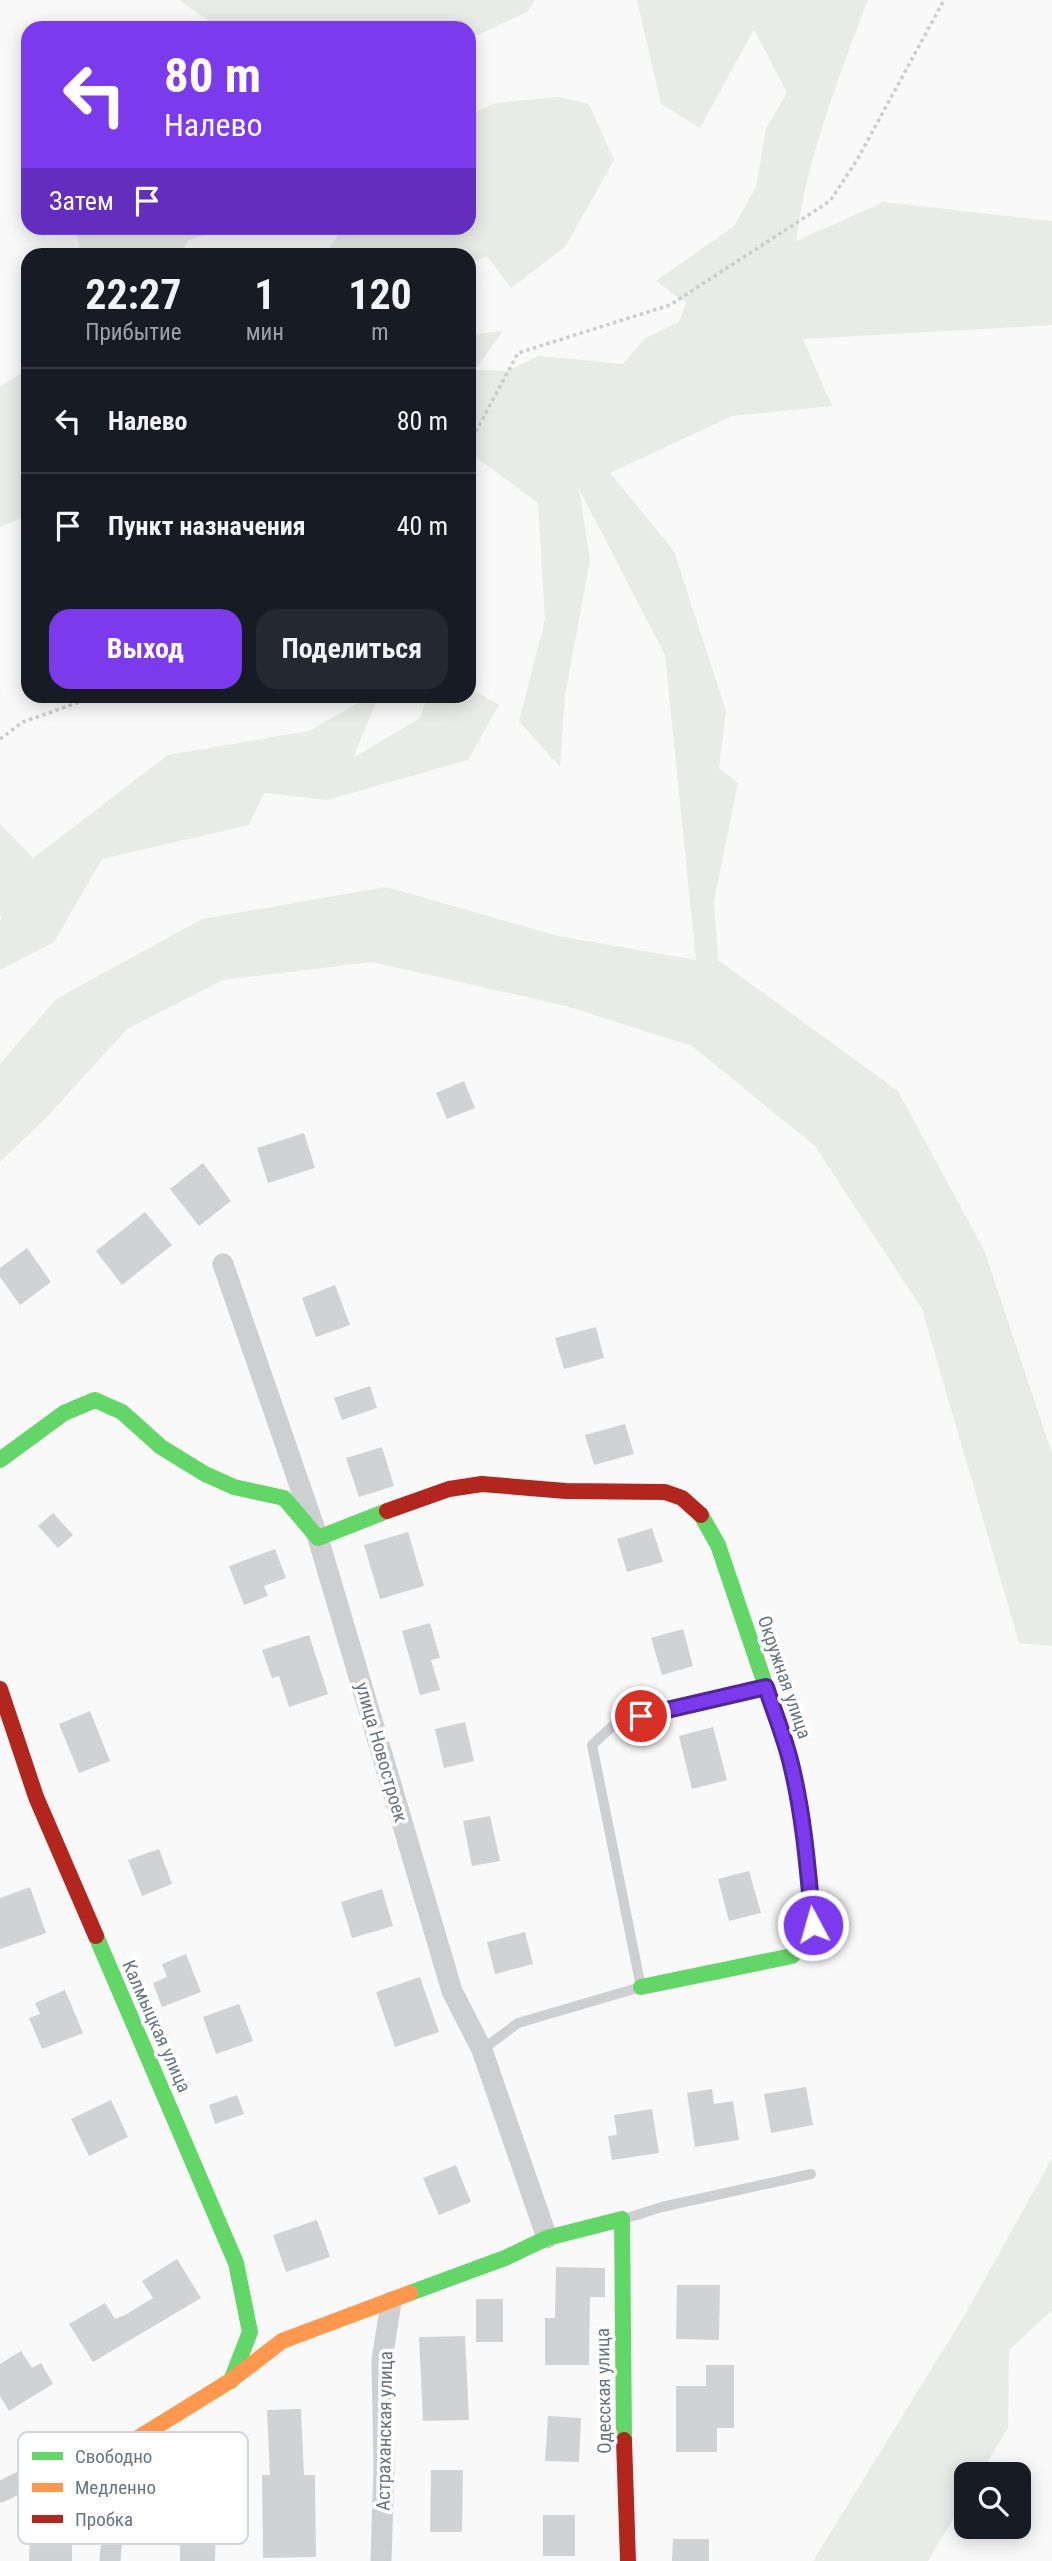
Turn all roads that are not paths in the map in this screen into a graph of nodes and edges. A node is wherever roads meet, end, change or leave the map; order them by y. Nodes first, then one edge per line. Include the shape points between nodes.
1 (223, 1264) dead end
2 (0, 1460) edge
3 (318, 1538) junction
4 (766, 1687) junction
5 (0, 1689) edge
6 (641, 1987) junction
7 (482, 2050) junction
8 (811, 2174) dead end
9 (622, 2219) junction
10 (547, 2238) junction
11 (391, 2302) junction
12 (230, 2381) junction
13 (148, 2432) edge
14 (18, 2483) edge
15 (0, 2492) edge
16 (381, 2561) edge
17 (628, 2561) edge

1 - 3 street, улица Новостроек
2 - 3 street via 64,1413 94,1400 122,1412 161,1447 205,1474 234,1487 284,1497
3 - 4 street, Окружная улица via 450,1489 484,1485 673,1493 694,1507 710,1526
3 - 7 street, улица Новостроек via 452,1991
4 - 6 lane via 617,1722 592,1745
4 - 6 street, Окружная улица via 791,1761 802,1816 813,1925 792,1956
5 - 12 street, Калмыцкая улица via 36,1797 236,2263 250,2332
6 - 7 lane via 518,2023
7 - 10 street, улица Новостроек
8 - 9 lane
9 - 10 street
9 - 17 street, Одесская улица
10 - 11 street
11 - 12 street via 282,2341
11 - 16 street, Астраханская улица via 382,2360
12 - 13 street
14 - 15 street

